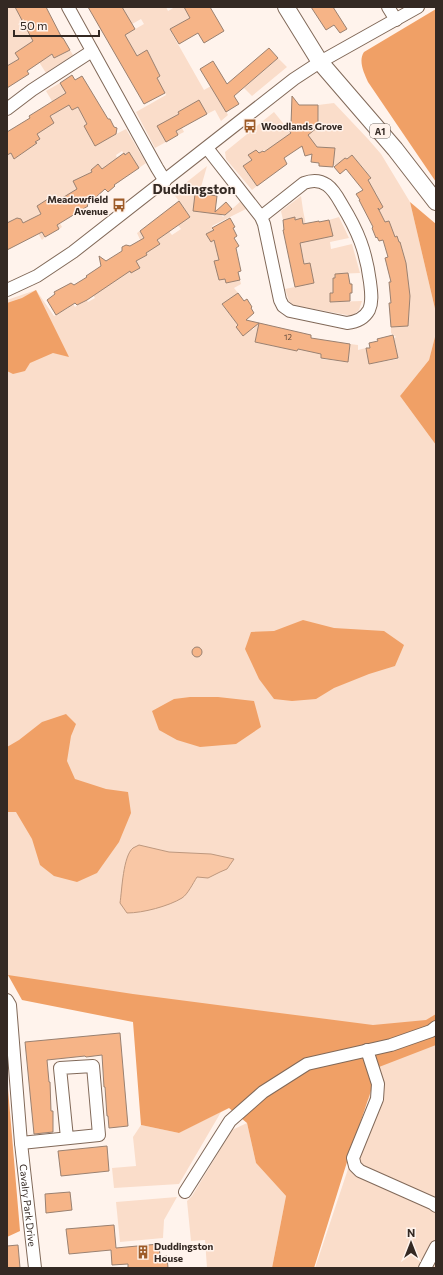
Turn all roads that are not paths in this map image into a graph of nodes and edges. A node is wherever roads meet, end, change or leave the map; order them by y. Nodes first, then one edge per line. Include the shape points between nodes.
1 (68, 7) edge
2 (286, 7) edge
3 (388, 7) edge
4 (418, 7) edge
5 (396, 20) junction
6 (92, 51) junction
7 (320, 62) junction
8 (7, 109) edge
9 (207, 148) junction
10 (165, 181) junction
11 (436, 202) edge
12 (261, 218) junction
13 (7, 290) edge
14 (7, 1000) edge
15 (436, 1028) edge
16 (367, 1050) junction
17 (67, 1138) junction
18 (21, 1143) junction
19 (185, 1192) dead end
20 (436, 1206) edge
21 (436, 1248) edge
22 (35, 1268) edge
23 (425, 1268) edge

1 - 6 street
2 - 7 main road, A1
3 - 5 street
4 - 5 street
5 - 7 street
6 - 8 street
6 - 10 street
7 - 9 street via 294,79
7 - 11 main road, A1 via 395,149
9 - 10 street
9 - 12 street
10 - 13 street via 61,261
12 - 12 street via 304,183 320,182 333,190 354,225 367,262 372,300 369,310 362,319 346,324 290,311 283,306
14 - 18 street, Cavalry Park Drive via 10,1005
15 - 16 street via 391,1045
16 - 19 street via 307,1064 263,1092 230,1121
16 - 20 street via 378,1084 377,1099 353,1158 355,1166 360,1171
17 - 17 street via 99,1135 93,1066 60,1068
17 - 18 street
18 - 22 street, Cavalry Park Drive
21 - 23 street

